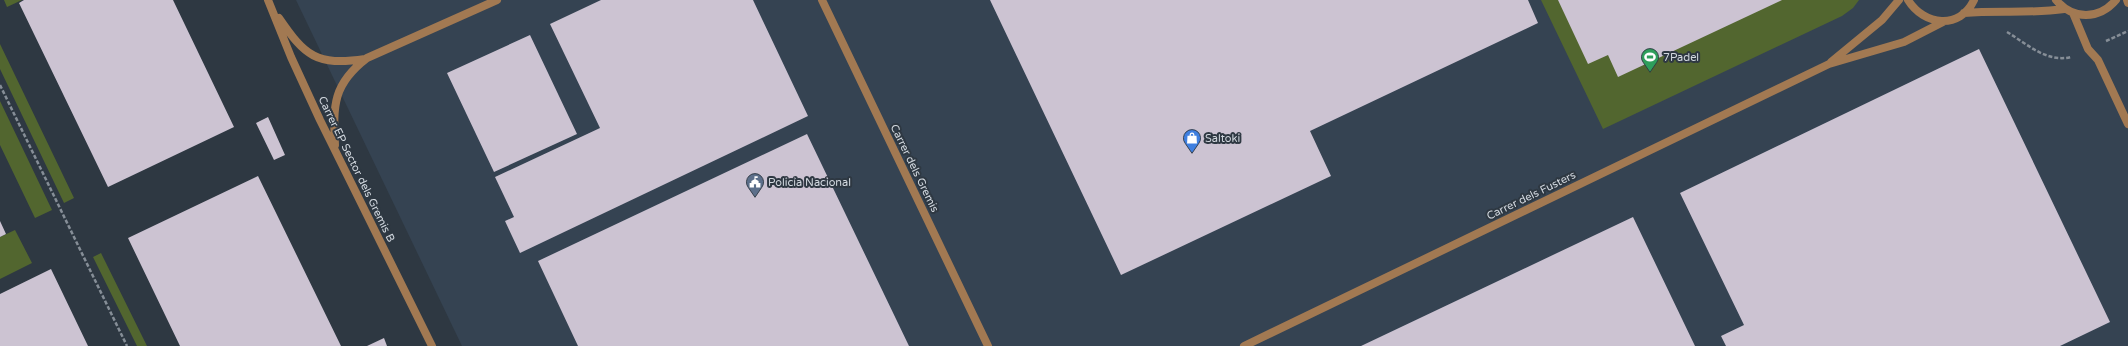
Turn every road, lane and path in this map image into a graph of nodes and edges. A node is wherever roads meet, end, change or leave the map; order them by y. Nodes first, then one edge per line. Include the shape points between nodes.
1 (497, 0) edge
2 (822, 0) edge
3 (1899, 0) edge
4 (1908, 0) edge
5 (1974, 0) edge
6 (2056, 0) edge
7 (2116, 0) edge
8 (269, 2) edge
9 (2064, 9) junction
10 (1964, 13) junction
11 (2073, 13) junction
12 (1943, 22) junction
13 (2127, 31) edge
14 (2006, 32) dead end
15 (2128, 35) edge
16 (2109, 39) dead end
17 (368, 58) junction
18 (2060, 60) dead end
19 (1829, 64) junction
20 (0, 85) edge
21 (2128, 124) edge
22 (335, 148) junction
23 (127, 346) edge
24 (432, 346) edge
25 (988, 346) edge
26 (1244, 346) edge

1 - 17 street
2 - 25 street, Carrer dels Gremis
3 - 19 street, Carrer dels Fusters via 1882,20
4 - 12 street via 1913,8 1926,18
5 - 10 street
6 - 9 street
7 - 11 street via 2102,12 2093,15 2082,16
8 - 17 street via 297,44 311,55 331,61
8 - 22 street, Carrer EP Sector dels Gremis B via 291,57
9 - 10 street via 2042,12 2012,10
9 - 11 street
10 - 12 street, Carrer dels Fusters
11 - 21 street via 2088,49 2098,60
12 - 19 street, Carrer dels Fusters via 1904,42
13 - 15 path
13 - 16 path
14 - 18 path via 2051,58
17 - 22 street via 354,68 335,99
19 - 26 street, Carrer dels Fusters
20 - 23 path
22 - 24 street, Carrer EP Sector dels Gremis B

